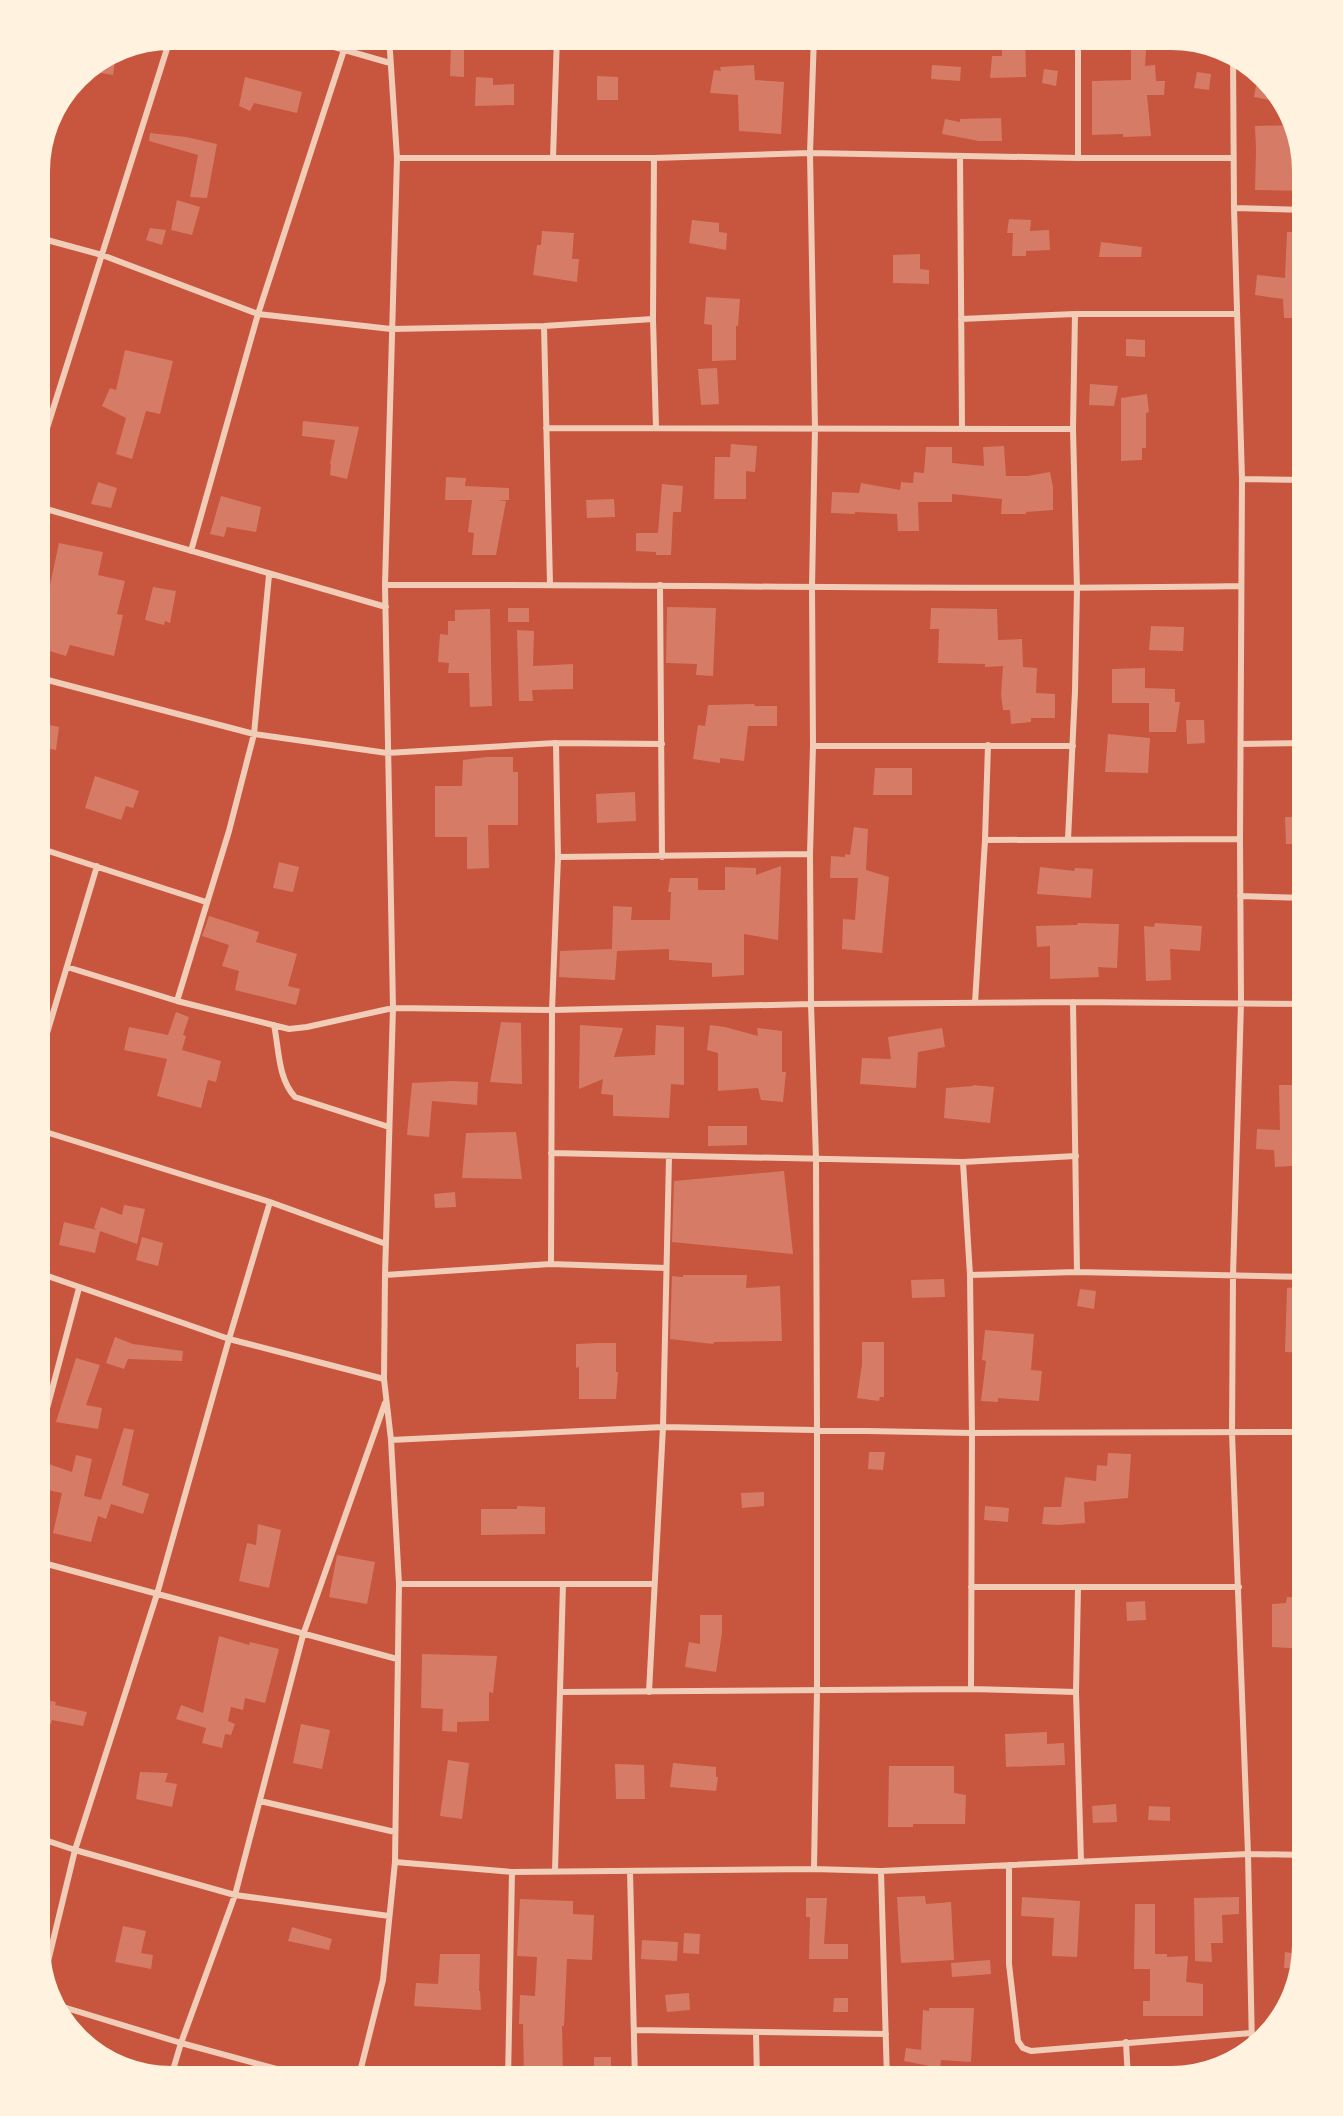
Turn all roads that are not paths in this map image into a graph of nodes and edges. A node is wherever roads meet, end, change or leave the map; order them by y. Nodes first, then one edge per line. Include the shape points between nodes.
1 (331, 46) edge
2 (389, 46) edge
3 (557, 46) edge
4 (168, 47) edge
5 (814, 47) edge
6 (1078, 47) edge
7 (344, 50) junction
8 (390, 63) junction
9 (1234, 63) edge
10 (810, 153) junction
11 (960, 156) junction
12 (397, 158) junction
13 (553, 158) junction
14 (654, 158) junction
15 (1077, 158) junction
16 (1233, 158) junction
17 (1234, 208) junction
18 (1296, 210) edge
19 (47, 240) edge
20 (102, 255) junction
21 (258, 314) junction
22 (1075, 314) junction
23 (1237, 315) junction
24 (653, 319) junction
25 (961, 319) junction
26 (544, 326) junction
27 (391, 328) junction
28 (546, 428) junction
29 (656, 428) junction
30 (815, 428) junction
31 (962, 428) junction
32 (47, 429) edge
33 (1073, 429) junction
34 (1242, 479) junction
35 (1296, 480) edge
36 (47, 510) edge
37 (190, 551) junction
38 (269, 574) junction
39 (550, 584) junction
40 (385, 585) junction
41 (660, 585) junction
42 (1240, 586) junction
43 (812, 587) junction
44 (1077, 589) junction
45 (386, 607) junction
46 (47, 680) edge
47 (254, 734) junction
48 (556, 743) junction
49 (1296, 743) edge
50 (662, 744) junction
51 (1241, 744) junction
52 (988, 745) junction
53 (813, 746) junction
54 (1073, 746) junction
55 (387, 753) junction
56 (1240, 839) junction
57 (985, 840) junction
58 (1068, 840) junction
59 (47, 850) edge
60 (810, 854) junction
61 (558, 856) junction
62 (662, 857) junction
63 (97, 866) junction
64 (1240, 896) junction
65 (1296, 898) edge
66 (206, 902) junction
67 (67, 967) junction
68 (177, 1001) junction
69 (1073, 1002) junction
70 (975, 1003) junction
71 (1241, 1003) junction
72 (811, 1004) junction
73 (1296, 1004) edge
74 (393, 1008) junction
75 (552, 1010) junction
76 (274, 1025) junction
77 (47, 1035) edge
78 (390, 1127) junction
79 (46, 1132) edge
80 (551, 1154) junction
81 (1076, 1156) junction
82 (669, 1157) junction
83 (816, 1159) junction
84 (963, 1162) junction
85 (270, 1203) junction
86 (386, 1244) junction
87 (551, 1264) junction
88 (666, 1268) junction
89 (1077, 1272) junction
90 (385, 1275) junction
91 (970, 1275) junction
92 (46, 1276) edge
93 (1233, 1276) junction
94 (1296, 1277) edge
95 (79, 1288) junction
96 (229, 1339) junction
97 (384, 1379) junction
98 (49, 1397) joint
99 (387, 1400) junction
100 (46, 1408) edge
101 (663, 1427) junction
102 (817, 1429) junction
103 (1296, 1432) edge
104 (972, 1433) junction
105 (1232, 1433) junction
106 (391, 1440) junction
107 (46, 1564) edge
108 (399, 1584) junction
109 (563, 1584) junction
110 (654, 1584) junction
111 (971, 1587) junction
112 (1078, 1587) junction
113 (1239, 1587) junction
114 (157, 1594) junction
115 (303, 1635) junction
116 (397, 1659) junction
117 (971, 1689) junction
118 (817, 1691) junction
119 (561, 1692) junction
120 (649, 1692) junction
121 (1076, 1692) junction
122 (260, 1801) junction
123 (395, 1832) junction
124 (46, 1840) edge
125 (75, 1850) junction
126 (1248, 1854) junction
127 (1296, 1855) edge
128 (1081, 1861) junction
129 (395, 1862) junction
130 (1010, 1865) junction
131 (814, 1869) junction
132 (555, 1871) junction
133 (630, 1871) junction
134 (881, 1871) junction
135 (512, 1872) junction
136 (235, 1895) junction
137 (389, 1916) junction
138 (48, 1961) edge
139 (64, 2007) edge
140 (634, 2030) junction
141 (756, 2032) junction
142 (1251, 2033) junction
143 (886, 2034) junction
144 (1251, 2040) edge
145 (1126, 2042) junction
146 (181, 2043) junction
147 (173, 2069) edge
148 (277, 2069) edge
149 (361, 2069) edge
150 (508, 2069) edge
151 (635, 2069) edge
152 (757, 2070) edge
153 (887, 2070) edge
154 (1127, 2070) edge

1 - 7 street
2 - 8 street
3 - 13 street
4 - 20 street
5 - 10 street
6 - 15 street
7 - 8 street
7 - 21 street
8 - 12 street
9 - 16 street
10 - 11 street
10 - 14 street
10 - 30 street
11 - 15 street
11 - 25 street
12 - 13 street
12 - 27 street
13 - 14 street
14 - 24 street
15 - 16 street
16 - 17 street
17 - 18 street
17 - 23 street
19 - 20 street
20 - 21 street
20 - 32 street
21 - 27 street
21 - 37 street
22 - 23 street
22 - 25 street
22 - 33 street
23 - 34 street
24 - 26 street
24 - 29 street
25 - 31 street
26 - 27 street
26 - 28 street
27 - 40 street
28 - 29 street
28 - 39 street
29 - 30 street
30 - 31 street
30 - 43 street
31 - 33 street
33 - 44 street
34 - 35 street
34 - 42 street
36 - 37 street
37 - 38 street
38 - 45 street
38 - 47 street
39 - 40 street
39 - 41 street
40 - 45 street
41 - 43 street
41 - 50 street
42 - 44 street
42 - 51 street
43 - 44 street
43 - 53 street
44 - 54 street
45 - 55 street
46 - 47 street
47 - 55 street
47 - 66 street
48 - 50 street
48 - 55 street
48 - 61 street
49 - 51 street
50 - 62 street
51 - 56 street
52 - 53 street
52 - 54 street
52 - 57 street
53 - 60 street
54 - 58 street
55 - 74 street
56 - 58 street
56 - 64 street
57 - 58 street
57 - 70 street
59 - 63 street
60 - 62 street
60 - 72 street
61 - 62 street
61 - 75 street
63 - 66 street
63 - 67 street
64 - 65 street
64 - 71 street
66 - 68 street
67 - 68 street
67 - 77 street
68 - 76 street
69 - 70 street
69 - 71 street
69 - 81 street
70 - 72 street
71 - 73 street
71 - 93 street
72 - 75 street
72 - 83 street
74 - 75 street
74 - 76 street via 308,1027 289,1029
74 - 78 street
75 - 80 street
76 - 78 street via 284,1078 295,1097
78 - 86 street
79 - 85 street
80 - 82 street
80 - 87 street
81 - 84 street
81 - 89 street
82 - 83 street
82 - 88 street
83 - 84 street
83 - 102 street
84 - 91 street
85 - 86 street
85 - 96 street
86 - 90 street
87 - 88 street
87 - 90 street
88 - 101 street
89 - 91 street
89 - 93 street
90 - 97 street
91 - 104 street
92 - 95 street
93 - 94 street
93 - 105 street
95 - 96 street
95 - 98 street
96 - 97 street
96 - 114 street
97 - 99 street
98 - 100 street
99 - 106 street
99 - 115 street
101 - 102 street
101 - 106 street
101 - 110 street
102 - 104 street
102 - 118 street
103 - 105 street
104 - 105 street
104 - 111 street
105 - 113 street
106 - 108 street
107 - 114 street
108 - 109 street
108 - 116 street
109 - 110 street
109 - 119 street
110 - 120 street
111 - 112 street
111 - 117 street
112 - 113 street
112 - 121 street
113 - 126 street
114 - 115 street
114 - 125 street
115 - 116 street
115 - 122 street
116 - 123 street
117 - 118 street
117 - 121 street
118 - 120 street
118 - 131 street
119 - 120 street
119 - 132 street
121 - 128 street
122 - 123 street
122 - 136 street
123 - 129 street
124 - 125 street
125 - 136 street
125 - 138 street
126 - 127 street
126 - 128 street
126 - 142 street
128 - 130 street
129 - 135 street
129 - 137 street
130 - 134 street
130 - 145 street via 1009,1964 1018,2041 1031,2051
131 - 133 street
131 - 134 street
132 - 133 street
132 - 135 street
133 - 140 street
134 - 143 street
135 - 150 street
136 - 137 street
136 - 146 street
137 - 149 street via 383,1980
139 - 146 street
140 - 141 street
140 - 151 street
141 - 143 street
141 - 152 street
142 - 144 street
142 - 145 street
143 - 153 street
145 - 154 street
146 - 147 street
146 - 148 street

